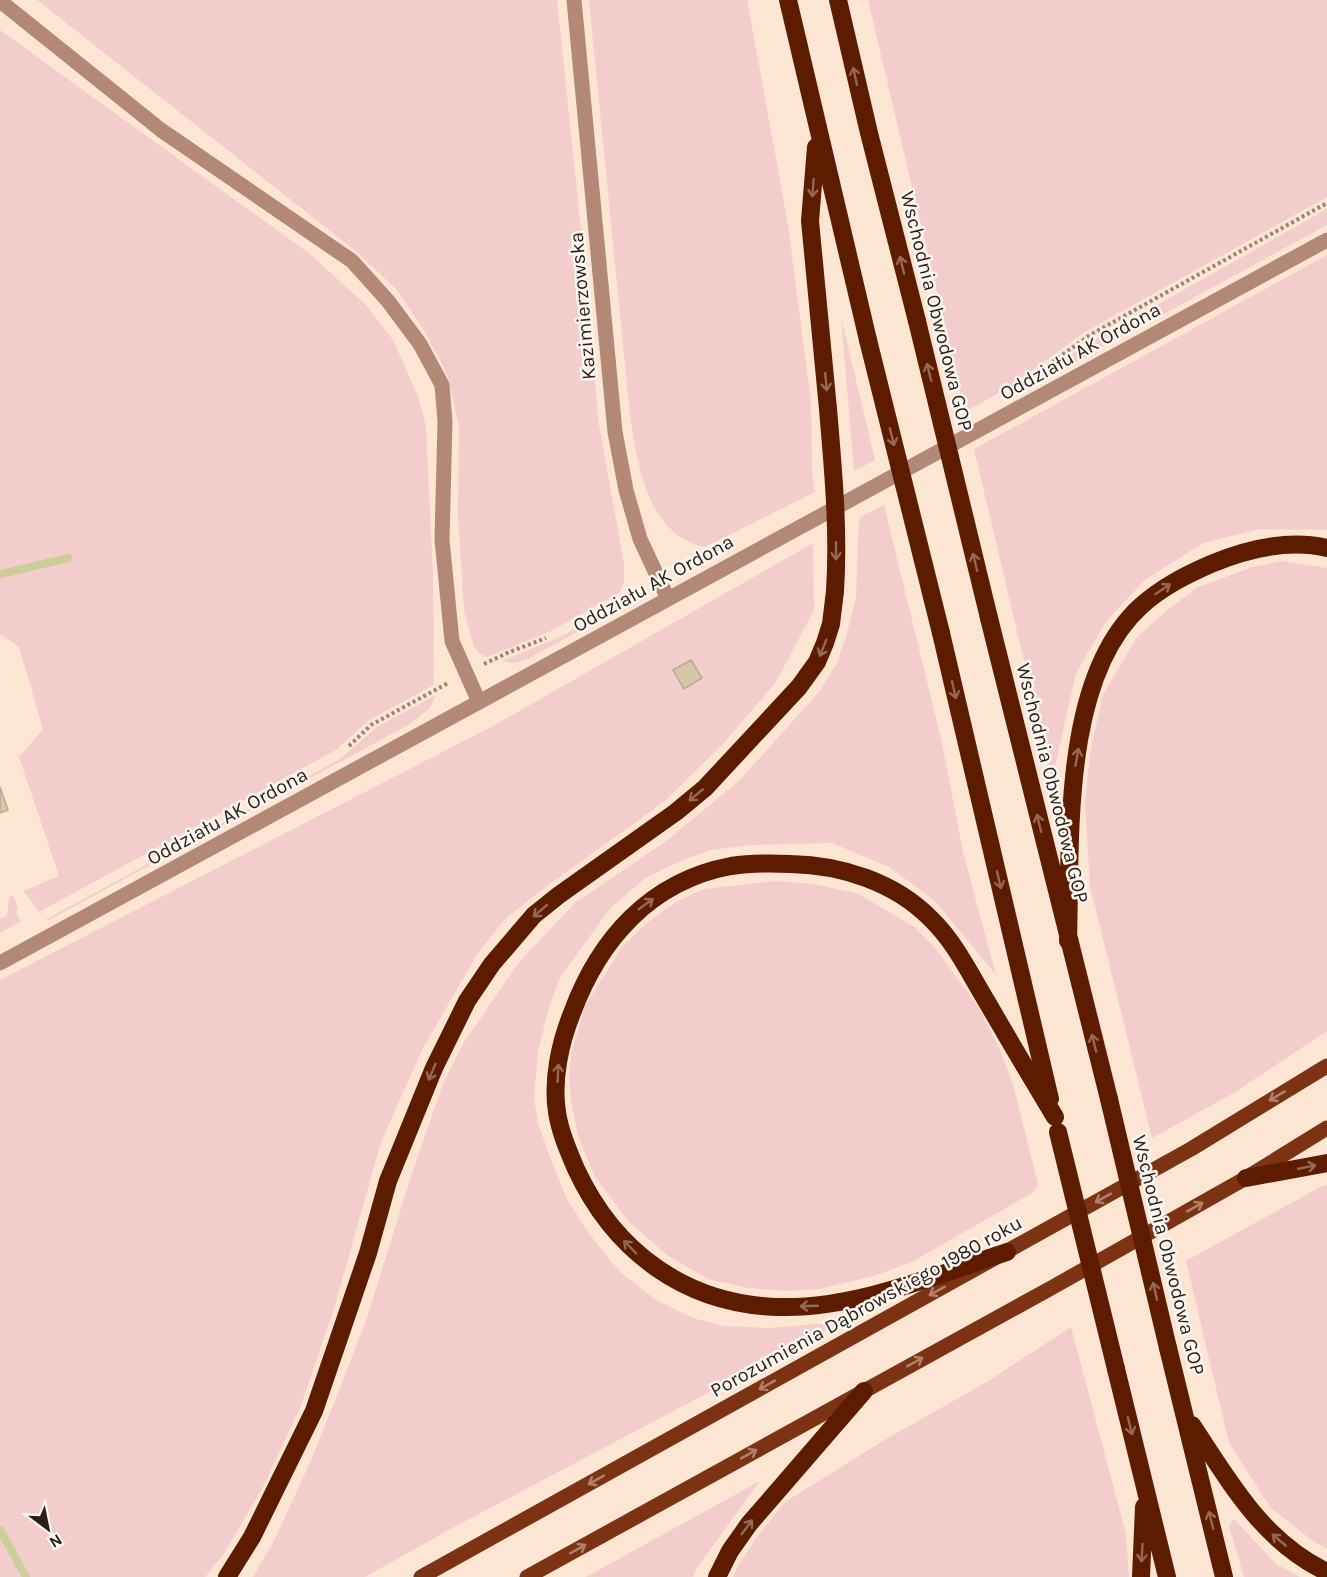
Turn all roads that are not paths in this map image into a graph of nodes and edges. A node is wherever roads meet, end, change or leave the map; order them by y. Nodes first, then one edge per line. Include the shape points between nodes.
1 (574, 0) edge
2 (788, 0) edge
3 (838, 0) edge
4 (0, 1) edge
5 (817, 130) junction
6 (1327, 240) edge
7 (1327, 548) edge
8 (668, 599) junction
9 (479, 702) junction
10 (1068, 941) junction
11 (0, 963) edge
12 (1327, 1066) edge
13 (1057, 1125) junction
14 (1327, 1128) edge
15 (1327, 1163) edge
16 (1246, 1178) junction
17 (1007, 1252) junction
18 (864, 1391) junction
19 (1185, 1413) junction
20 (1145, 1487) junction
21 (1327, 1572) edge
22 (226, 1577) edge
23 (421, 1577) edge
24 (527, 1577) edge
25 (717, 1577) edge
26 (1141, 1577) edge
27 (1167, 1577) edge
28 (1224, 1577) edge

1 - 8 street, Kazimierzowska via 615,432 640,539
2 - 5 highway
10 -> 3 highway, Wschodnia Obwodowa GOP, bridge
4 - 9 street via 161,130 352,261 420,344 442,386 442,540 452,641
5 -> 13 highway, bridge
5 -> 22 highway, bridge via 810,221 835,488 837,565 831,624 825,643 799,687 705,788 534,915 492,964 467,1001 434,1068 388,1181 368,1253 314,1411 252,1537
6 - 8 street, Oddziału AK Ordona
10 -> 7 highway via 1072,787 1085,713 1099,665 1118,633 1162,589 1194,571 1280,544
8 - 9 street, Oddziału AK Ordona
9 - 11 street, Oddziału AK Ordona
19 -> 10 highway, Wschodnia Obwodowa GOP, bridge
12 -> 17 main road, Porozumienia Dąbrowskiego 1980 roku via 1191,1149
17 -> 13 highway via 825,1306 743,1304 679,1283 642,1258 618,1234 599,1210 566,1145 557,1110 557,1066 578,997 609,940 636,912 692,877 730,866 766,863 812,864 854,874 898,892 932,919 965,963
13 -> 20 highway, bridge
14 - 16 main road
16 -> 15 highway
18 -> 16 main road
17 -> 23 main road, Porozumienia Dąbrowskiego 1980 roku
24 -> 18 main road
25 -> 18 highway via 749,1524
21 -> 19 highway via 1301,1558 1268,1530 1239,1496
28 -> 19 highway, Wschodnia Obwodowa GOP
20 -> 26 highway
20 - 27 highway

